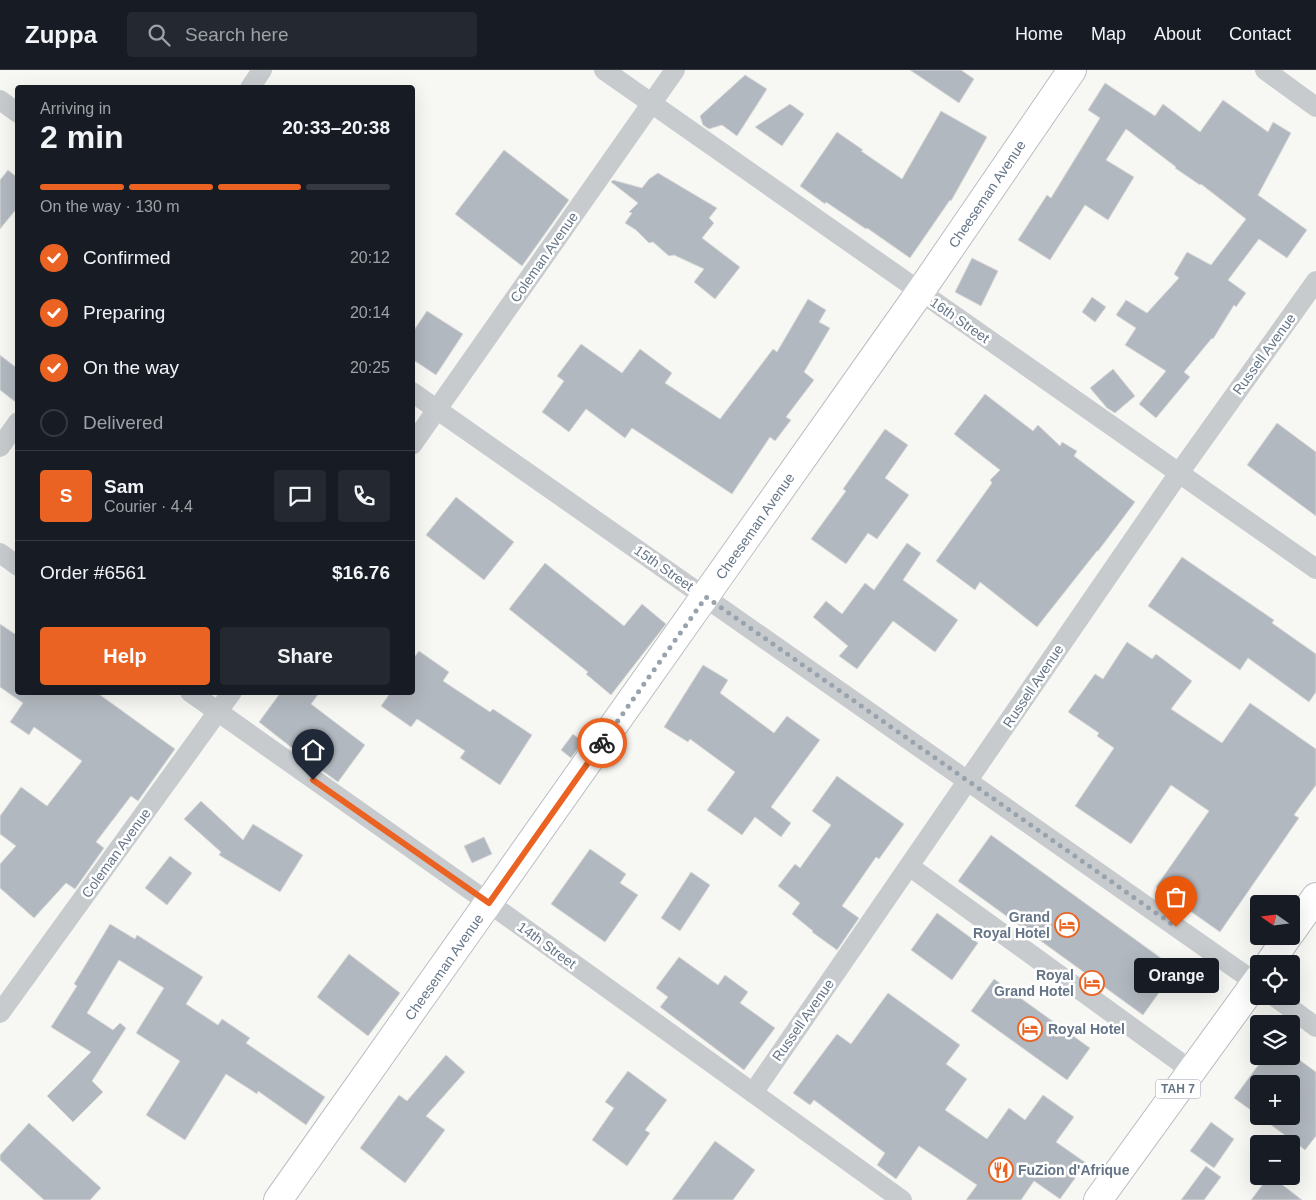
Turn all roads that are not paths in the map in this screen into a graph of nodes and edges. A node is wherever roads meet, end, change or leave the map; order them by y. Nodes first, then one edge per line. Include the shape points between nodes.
1 (262, 70) edge
2 (604, 70) edge
3 (675, 70) edge
4 (1072, 70) edge
5 (1265, 70) edge
6 (252, 85) edge
7 (0, 100) edge
8 (651, 104) junction
9 (1316, 107) edge
10 (15, 110) edge
11 (1316, 281) edge
12 (920, 292) junction
13 (415, 394) edge
14 (438, 410) junction
15 (15, 426) edge
16 (415, 440) edge
17 (0, 448) edge
18 (1179, 473) junction
19 (0, 553) edge
20 (15, 564) edge
21 (1316, 569) edge
22 (706, 597) junction
23 (194, 695) edge
24 (230, 695) edge
25 (217, 713) junction
26 (968, 781) junction
27 (910, 866) junction
28 (1316, 896) edge
29 (489, 903) junction
30 (1300, 919) edge
31 (1250, 972) edge
32 (1250, 997) edge
33 (1291, 1005) edge
34 (0, 1013) edge
35 (1316, 1027) edge
36 (1192, 1071) junction
37 (753, 1093) junction
38 (278, 1200) edge
39 (902, 1200) edge
40 (1098, 1200) edge

1 - 6 street
2 - 8 street, 16th Street
3 - 8 street, Coleman Avenue
4 - 12 main road, Cheeseman Avenue
5 - 9 street
7 - 10 street
8 - 12 street, 16th Street
8 - 14 street, Coleman Avenue
11 - 18 street, Russell Avenue
12 - 18 street, 16th Street
12 - 22 main road, Cheeseman Avenue
13 - 14 street, 15th Street
14 - 16 street, Coleman Avenue
14 - 22 street, 15th Street
15 - 17 street
18 - 21 street, 16th Street
18 - 26 street, Russell Avenue
19 - 20 street
22 - 26 street, 15th Street
22 - 29 main road, Cheeseman Avenue
23 - 25 street, 14th Street
24 - 25 street, Coleman Avenue
25 - 29 street, 14th Street
25 - 34 street, Coleman Avenue
26 - 27 street, Russell Avenue
26 - 31 street, 15th Street
27 - 36 street
27 - 37 street, Russell Avenue
28 - 30 main road
29 - 37 street, 14th Street
29 - 38 main road, Cheeseman Avenue
32 - 36 main road, TAH 7
33 - 35 street, 15th Street
36 - 40 main road, TAH 7
37 - 39 street, 14th Street

